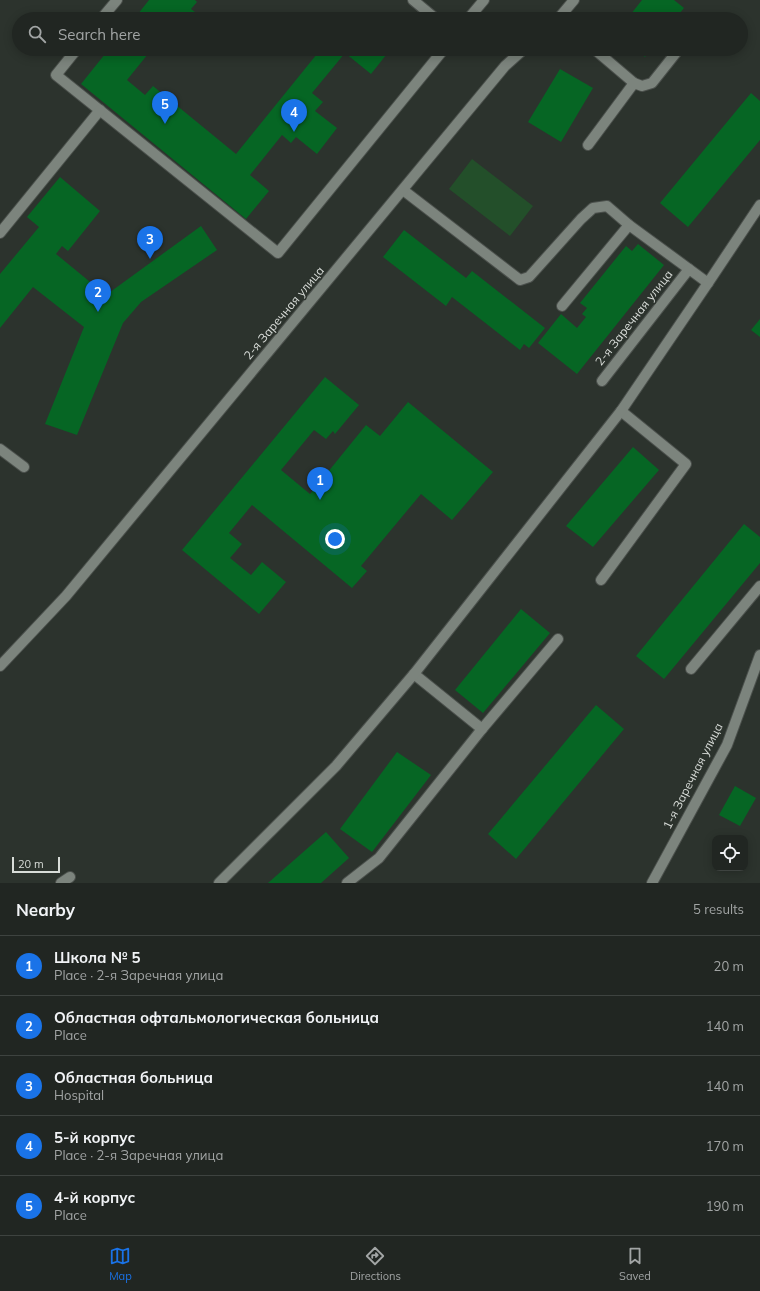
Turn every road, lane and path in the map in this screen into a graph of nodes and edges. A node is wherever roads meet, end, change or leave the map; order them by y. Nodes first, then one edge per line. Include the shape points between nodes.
1 (117, 0) edge
2 (413, 0) edge
3 (484, 0) edge
4 (574, 0) edge
5 (107, 12) edge
6 (428, 12) edge
7 (474, 12) edge
8 (564, 12) edge
9 (71, 56) edge
10 (438, 56) edge
11 (516, 56) edge
12 (602, 56) edge
13 (673, 56) edge
14 (634, 83) junction
15 (100, 110) junction
16 (588, 145) dead end
17 (403, 190) junction
18 (760, 205) edge
19 (629, 225) junction
20 (0, 233) edge
21 (689, 269) junction
22 (708, 283) junction
23 (562, 306) dead end
24 (602, 381) dead end
25 (621, 411) junction
26 (0, 449) edge
27 (24, 467) dead end
28 (601, 580) dead end
29 (760, 586) edge
30 (558, 639) dead end
31 (760, 654) edge
32 (0, 666) edge
33 (691, 669) dead end
34 (414, 674) junction
35 (482, 729) junction
36 (219, 883) edge
37 (348, 883) edge
38 (652, 883) edge

1 - 5 street
2 - 6 street
3 - 7 street
4 - 8 street
9 - 15 street via 56,75
10 - 15 street via 278,253
11 - 17 street, 2-я Заречная улица via 505,66
12 - 14 street
13 - 14 street via 652,83 642,86
14 - 16 street
15 - 20 street
17 - 19 street via 520,280 530,278 593,208 607,206
17 - 32 street, 2-я Заречная улица via 66,596
18 - 22 street
19 - 21 street
19 - 23 street
21 - 22 street, 2-я Заречная улица
21 - 24 street, 2-я Заречная улица
22 - 25 street
25 - 28 street via 686,464
25 - 34 street
26 - 27 street
29 - 33 street
30 - 35 street
31 - 38 street, 1-я Заречная улица via 727,745
34 - 35 street
34 - 36 street via 336,766
35 - 37 street via 379,858

